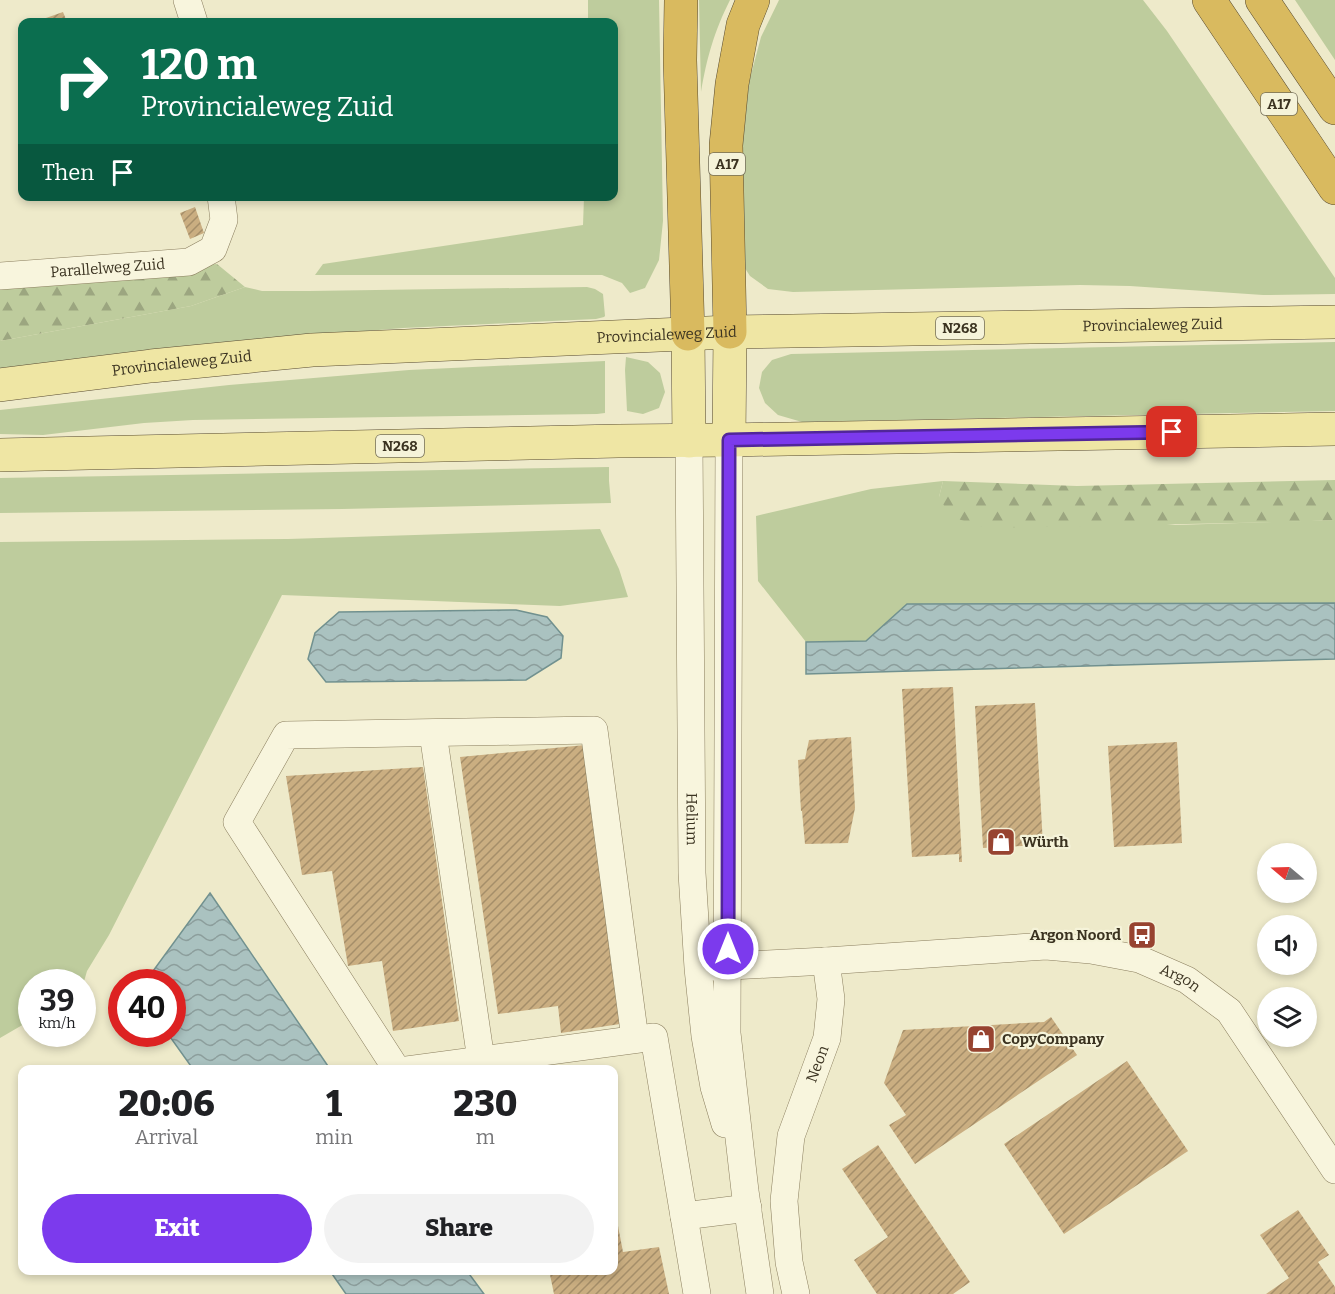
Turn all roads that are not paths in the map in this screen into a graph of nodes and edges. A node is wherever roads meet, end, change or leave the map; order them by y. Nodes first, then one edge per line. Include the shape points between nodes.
1 (187, 0) edge
2 (681, 0) edge
3 (753, 0) edge
4 (1180, 0) edge
5 (1262, 0) edge
6 (1215, 11) edge
7 (193, 18) edge
8 (1335, 108) edge
9 (1335, 188) edge
10 (222, 201) edge
11 (0, 276) edge
12 (1321, 322) edge
13 (730, 332) junction
14 (688, 334) junction
15 (0, 385) edge
16 (1335, 429) edge
17 (729, 440) junction
18 (689, 441) junction
19 (0, 455) edge
20 (434, 733) junction
21 (826, 961) junction
22 (729, 966) junction
23 (698, 968) junction
24 (645, 1038) junction
25 (480, 1060) junction
26 (394, 1065) edge
27 (444, 1065) edge
28 (1335, 1170) edge
29 (746, 1200) junction
30 (684, 1216) junction
31 (697, 1294) edge
32 (760, 1294) edge
33 (796, 1294) edge

1 - 7 street
2 - 14 highway
3 - 13 highway, A17 via 743,25 732,84 726,145
4 - 6 highway, A17
5 - 8 highway
6 - 9 highway, A17
10 - 11 street, Parallelweg Zuid via 224,220 213,249 189,262
12 - 13 main road, Provincialeweg Zuid / N268
13 - 14 main road, Provincialeweg Zuid / N268
13 - 17 main road
14 - 15 main road, Provincialeweg Zuid / N268 via 312,350
14 - 18 main road
16 - 17 main road, N268
17 - 18 main road, N268
17 - 22 street, Helium
18 - 19 main road, N268
18 - 23 street, Helium via 692,873
20 - 24 street via 594,730
20 - 25 street
20 - 26 street via 286,735 237,822
21 - 22 street
21 - 28 street, Argon via 1046,946 1139,959 1187,980 1229,1011
21 - 33 street, Neon via 831,999 827,1038 791,1136 784,1202
22 - 23 street
22 - 29 street, Helium via 728,1033
23 - 29 street, Helium via 714,1087
24 - 25 street
24 - 30 street
25 - 27 street
29 - 30 street
29 - 32 street, Helium
30 - 31 street

